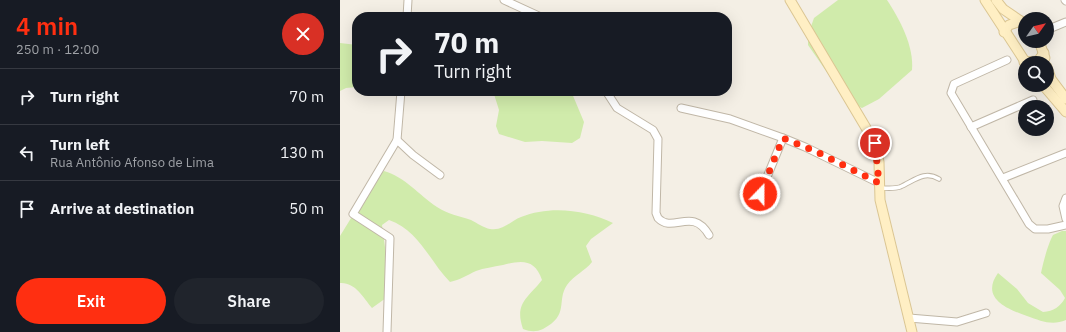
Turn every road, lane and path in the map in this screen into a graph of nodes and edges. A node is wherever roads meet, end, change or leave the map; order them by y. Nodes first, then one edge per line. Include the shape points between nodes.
1 (408, 0) edge
2 (504, 0) edge
3 (790, 0) edge
4 (985, 0) edge
5 (996, 0) edge
6 (407, 12) edge
7 (530, 12) edge
8 (1018, 20) edge
9 (1066, 22) edge
10 (1018, 24) edge
11 (1054, 28) edge
12 (1004, 32) junction
13 (1042, 48) edge
14 (1044, 53) junction
15 (1021, 56) edge
16 (1042, 56) edge
17 (1045, 56) edge
18 (1007, 60) dead end
19 (1054, 83) edge
20 (1049, 92) edge
21 (401, 96) edge
22 (609, 96) edge
23 (1066, 99) edge
24 (1018, 107) edge
25 (681, 108) dead end
26 (1066, 112) edge
27 (972, 127) junction
28 (783, 138) junction
29 (397, 140) junction
30 (1066, 153) edge
31 (440, 175) dead end
32 (1003, 178) junction
33 (939, 179) dead end
34 (879, 185) junction
35 (760, 194) dead end
36 (1066, 198) edge
37 (1066, 219) edge
38 (1066, 225) edge
39 (710, 235) dead end
40 (986, 313) dead end
41 (909, 318) junction
42 (387, 332) edge
43 (912, 332) edge

1 - 6 street
2 - 7 street
3 - 34 main road via 875,143
4 - 12 main road
5 - 8 main road via 1003,9
9 - 11 street
10 - 12 main road via 1009,25
12 - 15 main road
13 - 14 main road
14 - 16 main road
14 - 17 main road
18 - 27 street via 954,84 951,93
19 - 23 main road
20 - 26 main road
21 - 29 street
22 - 39 street via 617,108 657,134 658,218 666,223 699,222
24 - 27 street
25 - 28 street via 730,119
27 - 32 street
28 - 34 street via 817,152
28 - 35 street
29 - 31 street
29 - 42 street via 353,214 390,238
30 - 32 street
32 - 38 street via 1029,224 1035,229
33 - 34 lane via 926,175 895,188
34 - 41 main road via 880,200
36 - 37 street via 1063,206
40 - 41 street via 957,322
41 - 43 main road

